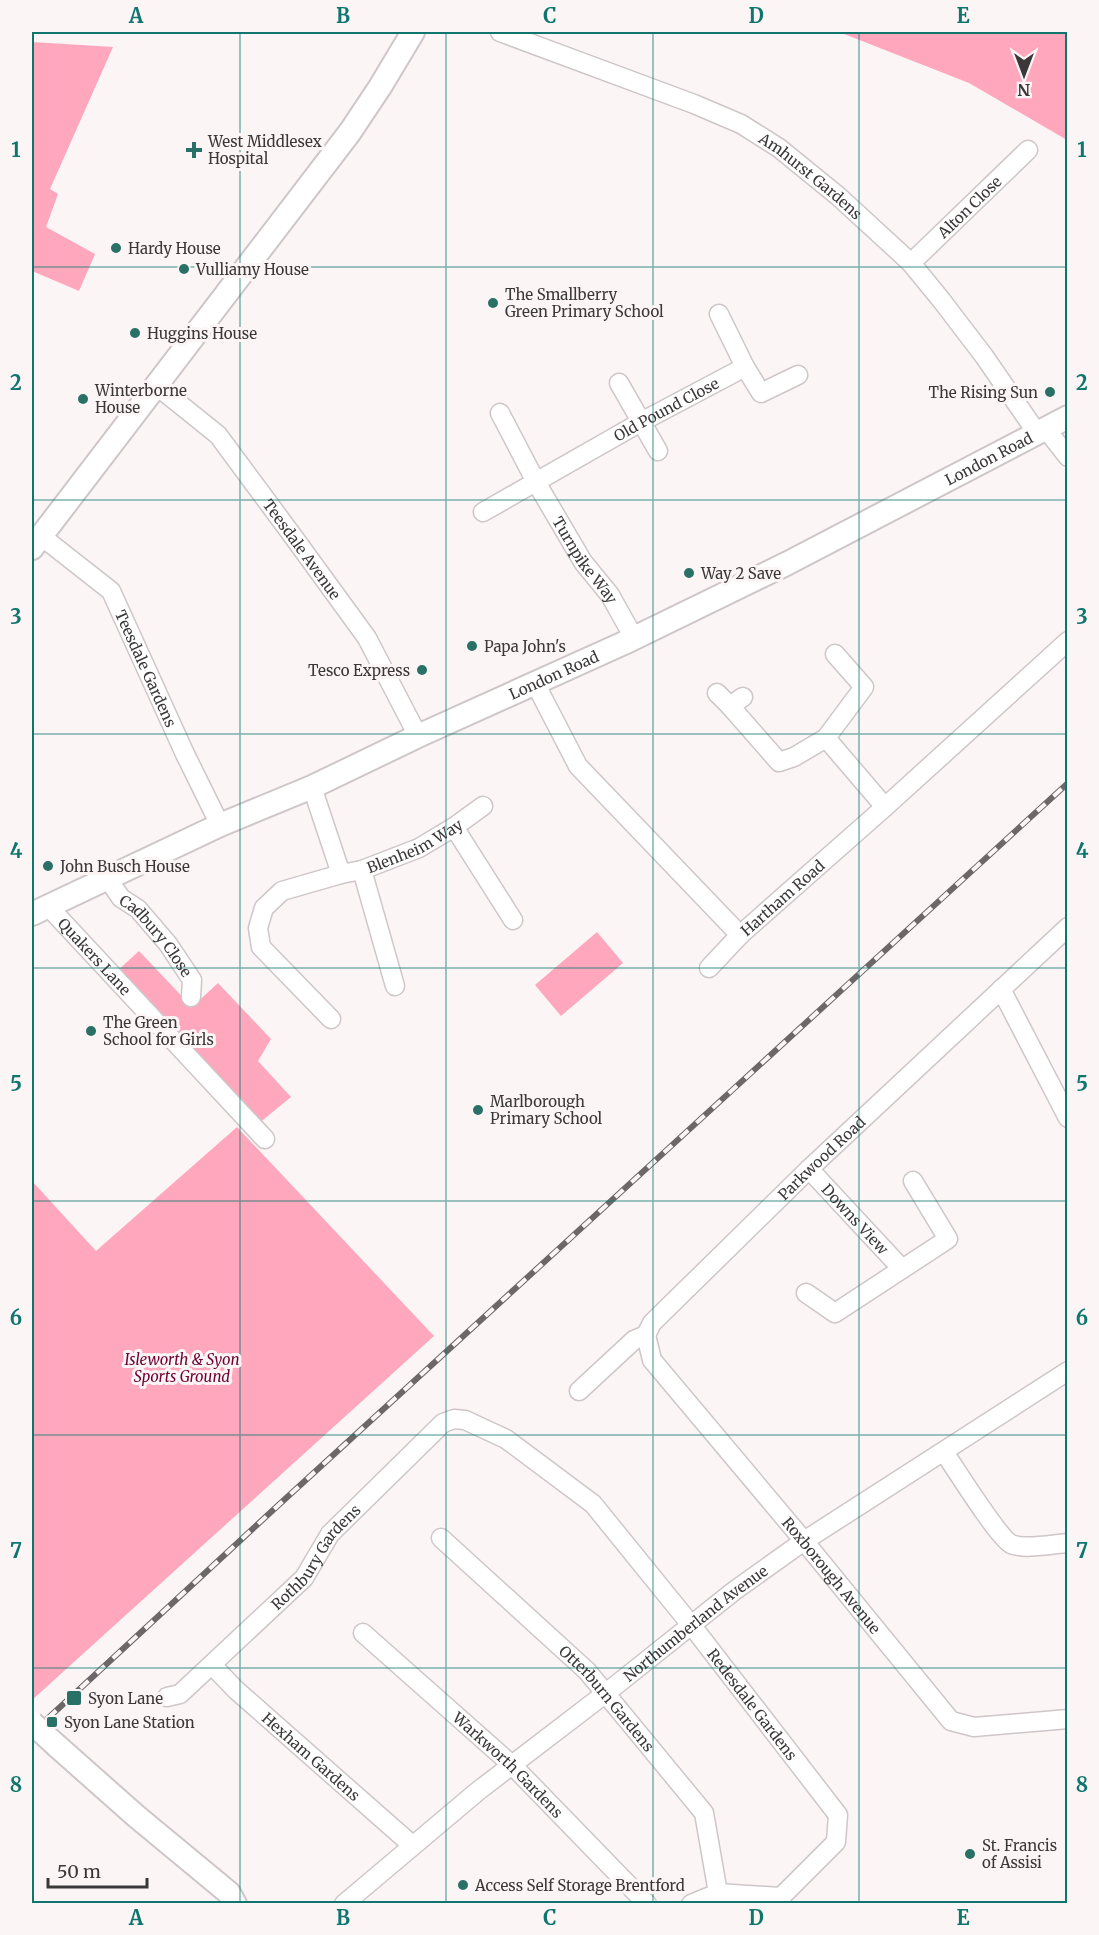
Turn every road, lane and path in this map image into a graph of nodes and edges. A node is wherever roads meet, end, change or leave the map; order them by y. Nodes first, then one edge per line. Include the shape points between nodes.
1 (413, 32) edge
2 (500, 32) edge
3 (1028, 150) dead end
4 (911, 263) junction
5 (719, 314) dead end
6 (745, 367) junction
7 (798, 375) dead end
8 (619, 382) dead end
9 (157, 386) junction
10 (500, 413) dead end
11 (1068, 417) edge
12 (641, 422) junction
13 (1042, 431) junction
14 (658, 451) dead end
15 (1068, 457) edge
16 (536, 482) junction
17 (483, 512) dead end
18 (36, 542) edge
19 (634, 638) junction
20 (1068, 641) edge
21 (835, 654) dead end
22 (535, 684) junction
23 (730, 699) dead end
24 (418, 736) junction
25 (826, 738) junction
26 (312, 787) junction
27 (483, 806) dead end
28 (885, 807) junction
29 (220, 825) junction
30 (454, 827) junction
31 (362, 870) junction
32 (341, 874) junction
33 (108, 879) junction
34 (39, 910) edge
35 (513, 920) dead end
36 (1068, 927) edge
37 (740, 935) junction
38 (709, 968) dead end
39 (396, 986) dead end
40 (1001, 989) junction
41 (191, 998) dead end
42 (331, 1019) dead end
43 (1068, 1118) edge
44 (265, 1139) dead end
45 (809, 1168) junction
46 (913, 1181) dead end
47 (902, 1269) junction
48 (806, 1293) dead end
49 (646, 1335) junction
50 (1068, 1371) edge
51 (579, 1391) dead end
52 (465, 1420) joint
53 (944, 1452) junction
54 (441, 1538) dead end
55 (804, 1540) junction
56 (1068, 1543) edge
57 (691, 1625) junction
58 (363, 1633) dead end
59 (212, 1665) junction
60 (606, 1693) junction
61 (167, 1697) dead end
62 (1068, 1719) edge
63 (32, 1723) edge
64 (512, 1765) junction
65 (412, 1845) junction
66 (718, 1893) junction
67 (232, 1898) edge
68 (253, 1904) edge
69 (344, 1904) edge
70 (647, 1904) edge
71 (691, 1904) edge

1 - 9 main road via 350,132
2 - 4 street, Amhurst Gardens via 741,124 783,151
3 - 4 street, Alton Close
4 - 13 street, Amhurst Gardens
5 - 6 street
6 - 7 street via 761,393
6 - 12 street, Old Pound Close
8 - 12 street
9 - 18 main road
9 - 24 street, Teesdale Avenue via 218,435 295,538 367,638
10 - 16 street, Turnpike Way
11 - 13 main road, London Road
12 - 14 street
12 - 16 street, Old Pound Close
13 - 15 street, Amhurst Gardens
13 - 19 main road, London Road
16 - 17 street
16 - 19 street, Turnpike Way via 583,562 618,606
18 - 29 street, Teesdale Gardens via 111,591
19 - 22 main road, London Road
20 - 28 street, Hartham Road
21 - 25 street via 869,692
22 - 24 main road, London Road
22 - 37 street, Hartham Road via 578,766
23 - 25 street via 779,762
24 - 26 main road, London Road
25 - 28 street
26 - 29 main road, London Road
26 - 32 street
27 - 30 street, Blenheim Way
28 - 37 street, Hartham Road
29 - 33 main road, London Road
30 - 31 street, Blenheim Way via 419,848
30 - 35 street
31 - 32 street, Blenheim Way
31 - 39 street
32 - 42 street, Blenheim Way via 282,891 264,908 258,928 261,947
33 - 34 main road, London Road
33 - 41 street, Cadbury Close via 121,898 138,909 168,944 192,980
34 - 44 street, Quakers Lane
36 - 40 street, Parkwood Road
37 - 38 street
40 - 43 street
40 - 45 street, Parkwood Road
45 - 47 street, Downs View
45 - 49 street, Parkwood Road via 652,1323
46 - 47 street, Downs View via 948,1239
47 - 48 street, Downs View via 835,1313
49 - 51 street, Parkwood Road via 634,1340
49 - 55 street, Roxborough Avenue via 652,1360
50 - 53 street, Northumberland Avenue
52 - 57 street, Redesdale Gardens via 506,1439 594,1504
52 - 59 street, Rothbury Gardens via 443,1423 330,1534 304,1578
53 - 55 street, Northumberland Avenue
53 - 56 street via 996,1529 1011,1544
54 - 60 street, Otterburn Gardens via 587,1671
55 - 57 street, Northumberland Avenue
55 - 62 street, Roxborough Avenue via 951,1721 974,1726
57 - 60 street, Northumberland Avenue
57 - 66 street, Redesdale Gardens via 837,1815 836,1842 781,1897
58 - 64 street, Warkworth Gardens
59 - 61 street, Rothbury Gardens via 180,1694
59 - 65 street, Hexham Gardens
60 - 64 street, Northumberland Avenue
60 - 66 street, Otterburn Gardens via 704,1813
63 - 67 main road, bridge
64 - 65 street, Northumberland Avenue
64 - 70 street, Warkworth Gardens
65 - 69 street, Northumberland Avenue
66 - 71 street, Redesdale Gardens
67 - 68 main road

